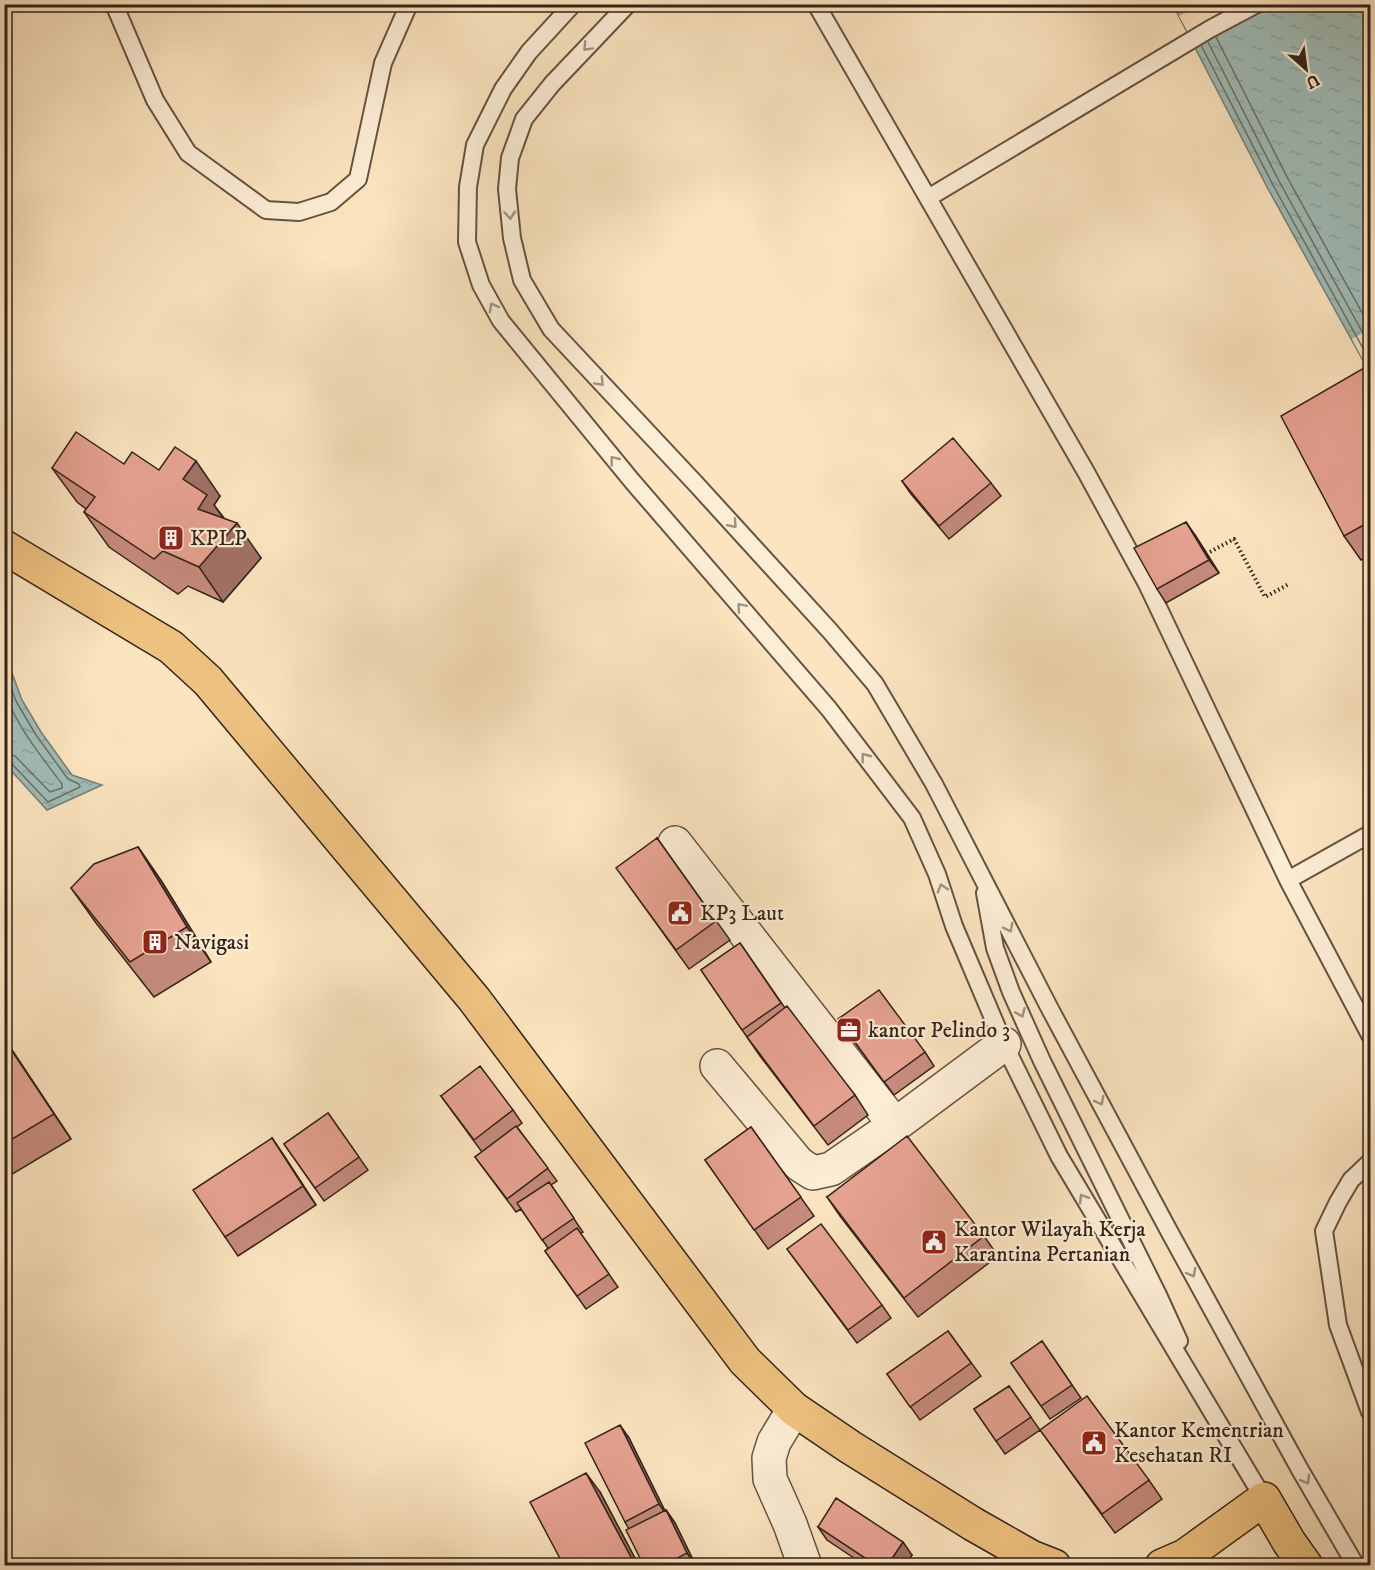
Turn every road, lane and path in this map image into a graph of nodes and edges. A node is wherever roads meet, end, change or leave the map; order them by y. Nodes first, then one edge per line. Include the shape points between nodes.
1 (114, 4) edge
2 (409, 4) edge
3 (573, 4) edge
4 (628, 4) edge
5 (816, 4) edge
6 (1257, 4) edge
7 (928, 198) junction
8 (4, 547) edge
9 (1206, 554) edge
10 (1289, 584) dead end
11 (1371, 834) edge
12 (675, 843) dead end
13 (982, 876) junction
14 (1288, 880) junction
15 (1371, 1035) edge
16 (1004, 1044) junction
17 (717, 1066) dead end
18 (895, 1125) junction
19 (1371, 1162) edge
20 (794, 1409) junction
21 (1210, 1411) junction
22 (1371, 1412) edge
23 (1263, 1499) junction
24 (805, 1566) edge
25 (1054, 1566) edge
26 (1162, 1566) edge
27 (1306, 1566) edge
28 (1356, 1566) edge

1 - 2 lane via 155,100 188,153 266,210 299,212 331,202 358,179 383,63
16 -> 3 lane via 912,818 829,709 632,481 501,321 481,285 467,242 468,187 475,145 503,89 529,52
4 -> 13 lane via 524,119 510,158 507,189 512,238 522,280 551,329 875,684
5 - 7 lane
6 - 7 lane via 1200,34
7 - 14 lane via 1147,584
8 - 20 highway via 171,647 208,681 474,999 745,1360
9 - 10 path via 1234,539 1265,597
11 - 14 lane
12 - 18 street
13 -> 21 lane via 995,948 1011,992
13 -> 28 lane via 1169,1231
14 - 15 lane
16 - 18 street
21 -> 16 lane via 1059,1156
17 - 18 street via 799,1164 813,1173 831,1169
19 - 22 lane via 1351,1180 1324,1231 1338,1325
20 - 24 street via 774,1442 769,1458 770,1479
20 - 25 highway via 973,1524
21 - 23 lane
23 - 26 highway via 1185,1556
23 - 27 highway

